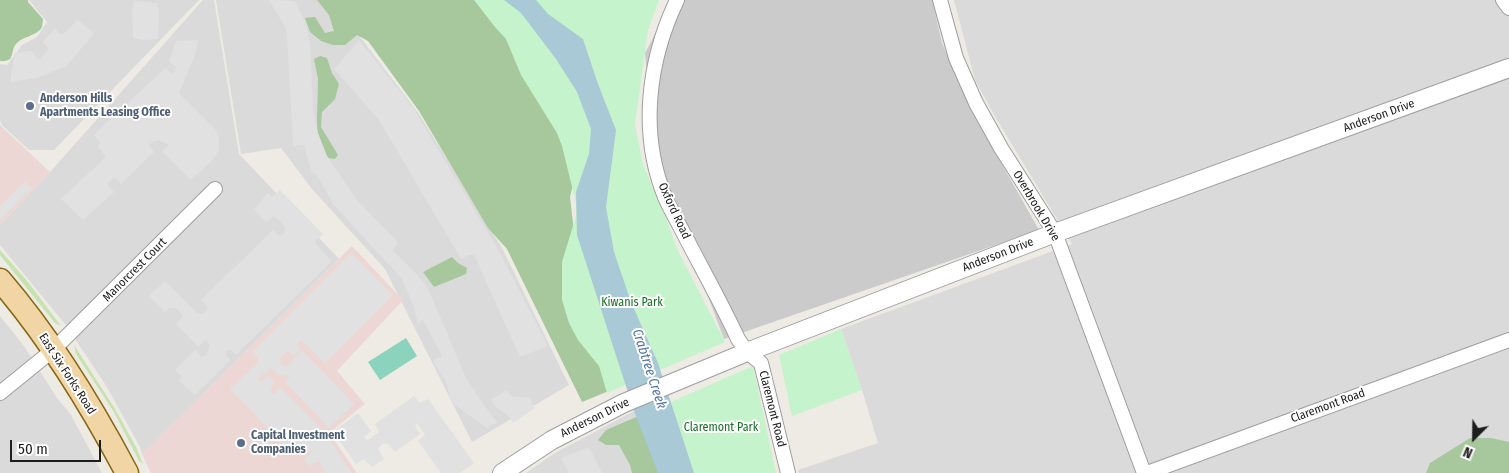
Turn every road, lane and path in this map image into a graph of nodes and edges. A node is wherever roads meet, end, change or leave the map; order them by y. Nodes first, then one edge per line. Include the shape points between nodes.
1 (677, 0) edge
2 (940, 0) edge
3 (1503, 0) edge
4 (1509, 8) edge
5 (1509, 68) edge
6 (215, 189) dead end
7 (1055, 233) junction
8 (0, 280) edge
9 (1509, 340) edge
10 (53, 350) junction
11 (746, 352) junction
12 (0, 393) edge
13 (127, 473) edge
14 (502, 473) edge
15 (788, 473) edge
16 (1145, 473) edge

1 - 11 street, Oxford Road via 654,69 649,112 652,157 665,197
2 - 7 street, Overbrook Drive via 956,58 976,103
3 - 4 street
5 - 7 street, Anderson Drive
6 - 10 street, Manorcrest Court
7 - 11 street, Anderson Drive
7 - 16 street, Overbrook Drive
8 - 10 main road, East Six Forks Road
9 - 16 street, Claremont Road
10 - 12 street
10 - 13 main road, East Six Forks Road
11 - 14 street, Anderson Drive via 608,412 552,440
11 - 15 street, Claremont Road via 761,363

